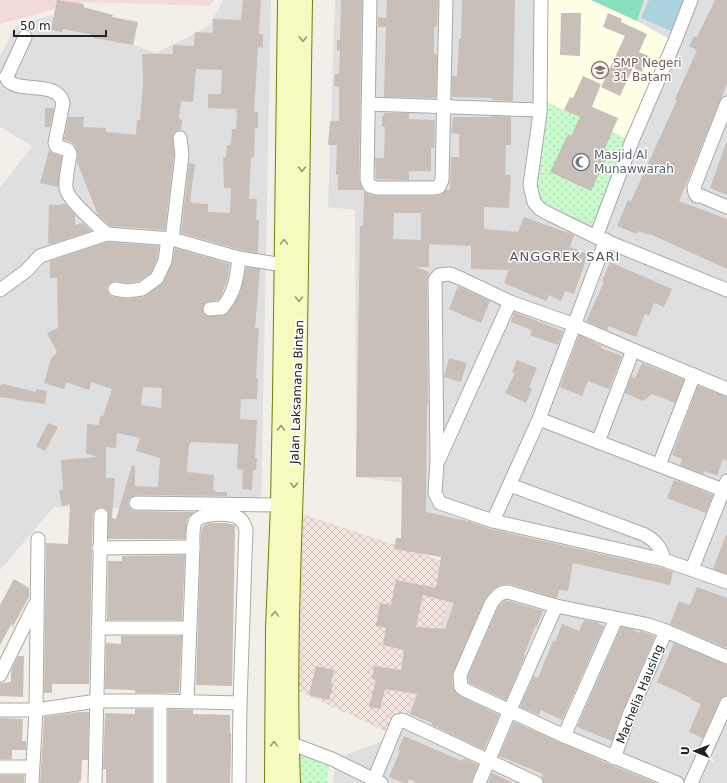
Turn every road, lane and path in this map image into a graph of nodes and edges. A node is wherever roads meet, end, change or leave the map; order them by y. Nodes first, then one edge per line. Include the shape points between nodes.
1 (287, 0) edge
2 (303, 0) edge
3 (370, 0) edge
4 (446, 0) edge
5 (541, 0) edge
6 (691, 0) edge
7 (25, 37) dead end
8 (727, 103) edge
9 (368, 104) junction
10 (443, 106) junction
11 (540, 110) junction
12 (180, 138) dead end
13 (727, 207) edge
14 (106, 234) junction
15 (170, 238) junction
16 (601, 238) junction
17 (240, 258) junction
18 (284, 265) junction
19 (115, 289) dead end
20 (0, 290) edge
21 (727, 290) edge
22 (510, 302) junction
23 (210, 309) dead end
24 (575, 325) junction
25 (633, 350) junction
26 (694, 375) junction
27 (727, 389) edge
28 (289, 397) junction
29 (539, 419) junction
30 (598, 442) junction
31 (437, 462) junction
32 (659, 465) junction
33 (510, 485) junction
34 (725, 486) edge
35 (136, 503) dead end
36 (280, 505) junction
37 (101, 515) dead end
38 (493, 521) junction
39 (38, 539) dead end
40 (193, 547) junction
41 (99, 548) junction
42 (664, 560) junction
43 (692, 569) junction
44 (727, 582) edge
45 (36, 602) junction
46 (556, 606) junction
47 (616, 618) junction
48 (98, 628) junction
49 (189, 628) junction
50 (666, 631) junction
51 (727, 657) edge
52 (0, 675) edge
53 (97, 701) junction
54 (160, 701) junction
55 (187, 702) junction
56 (240, 703) junction
57 (727, 703) edge
58 (0, 710) edge
59 (36, 710) junction
60 (510, 710) junction
61 (564, 736) junction
62 (290, 743) junction
63 (614, 758) junction
64 (488, 761) junction
65 (0, 767) edge
66 (32, 767) junction
67 (377, 781) edge
68 (32, 783) edge
69 (95, 783) edge
70 (160, 783) edge
71 (239, 783) edge
72 (274, 783) edge
73 (291, 783) edge
74 (479, 783) edge
75 (536, 783) edge
76 (677, 783) edge
77 (691, 783) edge

18 -> 1 main road, Jalan Laksamana Bintan
2 -> 28 main road, Jalan Laksamana Bintan via 301,225
3 - 9 street
4 - 10 street
5 - 11 street
6 - 16 street via 632,141
7 - 14 street via 6,77 7,80 14,85 50,90 62,98 56,146 68,150 70,154 66,189 71,198
8 - 13 street via 694,187 697,196
9 - 10 street
9 - 10 street via 368,180 370,186 376,188 439,187 442,180
10 - 11 street
11 - 16 street via 530,184 534,202 551,215
12 - 15 street via 182,155
14 - 15 street
14 - 20 street via 40,256 26,271
15 - 17 street
15 - 19 street via 165,261 157,278 142,289
16 - 21 street
16 - 24 street
17 - 18 street
17 - 23 street via 236,283 227,302 222,308
18 - 28 main road, Jalan Laksamana Bintan
22 - 24 street
22 - 31 street
22 - 31 street via 450,274 439,275 435,280
24 - 25 street
24 - 29 street
25 - 26 street
25 - 30 street
26 - 27 street
26 - 32 street
36 -> 28 main road, Jalan Laksamana Bintan
28 -> 62 main road, Jalan Laksamana Bintan
29 - 30 street
29 - 33 street
30 - 32 street
31 - 38 street via 435,493 440,503
32 - 34 street
33 - 38 street
33 - 42 street via 647,536 658,544
34 - 43 street
35 - 36 street
72 -> 36 main road, Jalan Laksamana Bintan via 275,629
37 - 41 street
38 - 42 street
39 - 45 street
40 - 41 street
40 - 49 street
40 - 56 street via 195,522 204,516 236,516 244,523 246,528
41 - 48 street
42 - 43 street
43 - 44 street
45 - 52 street
45 - 59 street
46 - 47 street, Machelia Hausing
46 - 60 street
46 - 60 street, Machelia Hausing via 508,592 496,596 491,604 460,675 461,687
47 - 50 street, Machelia Hausing
47 - 61 street
48 - 49 street
48 - 53 street
49 - 55 street
50 - 51 street, Machelia Hausing
50 - 63 street, Machelia Hausing via 630,713
53 - 54 street
53 - 59 street
53 - 69 street
54 - 55 street
54 - 70 street
55 - 56 street
56 - 71 street
57 - 77 street
58 - 59 street
59 - 66 street
60 - 61 street, Machelia Hausing
60 - 64 street
61 - 63 street, Machelia Hausing
62 - 67 street via 332,759
62 - 73 main road, Jalan Laksamana Bintan
63 - 76 street, Machelia Hausing
64 - 67 street via 400,720
64 - 74 street
64 - 75 street
65 - 66 street
66 - 68 street

